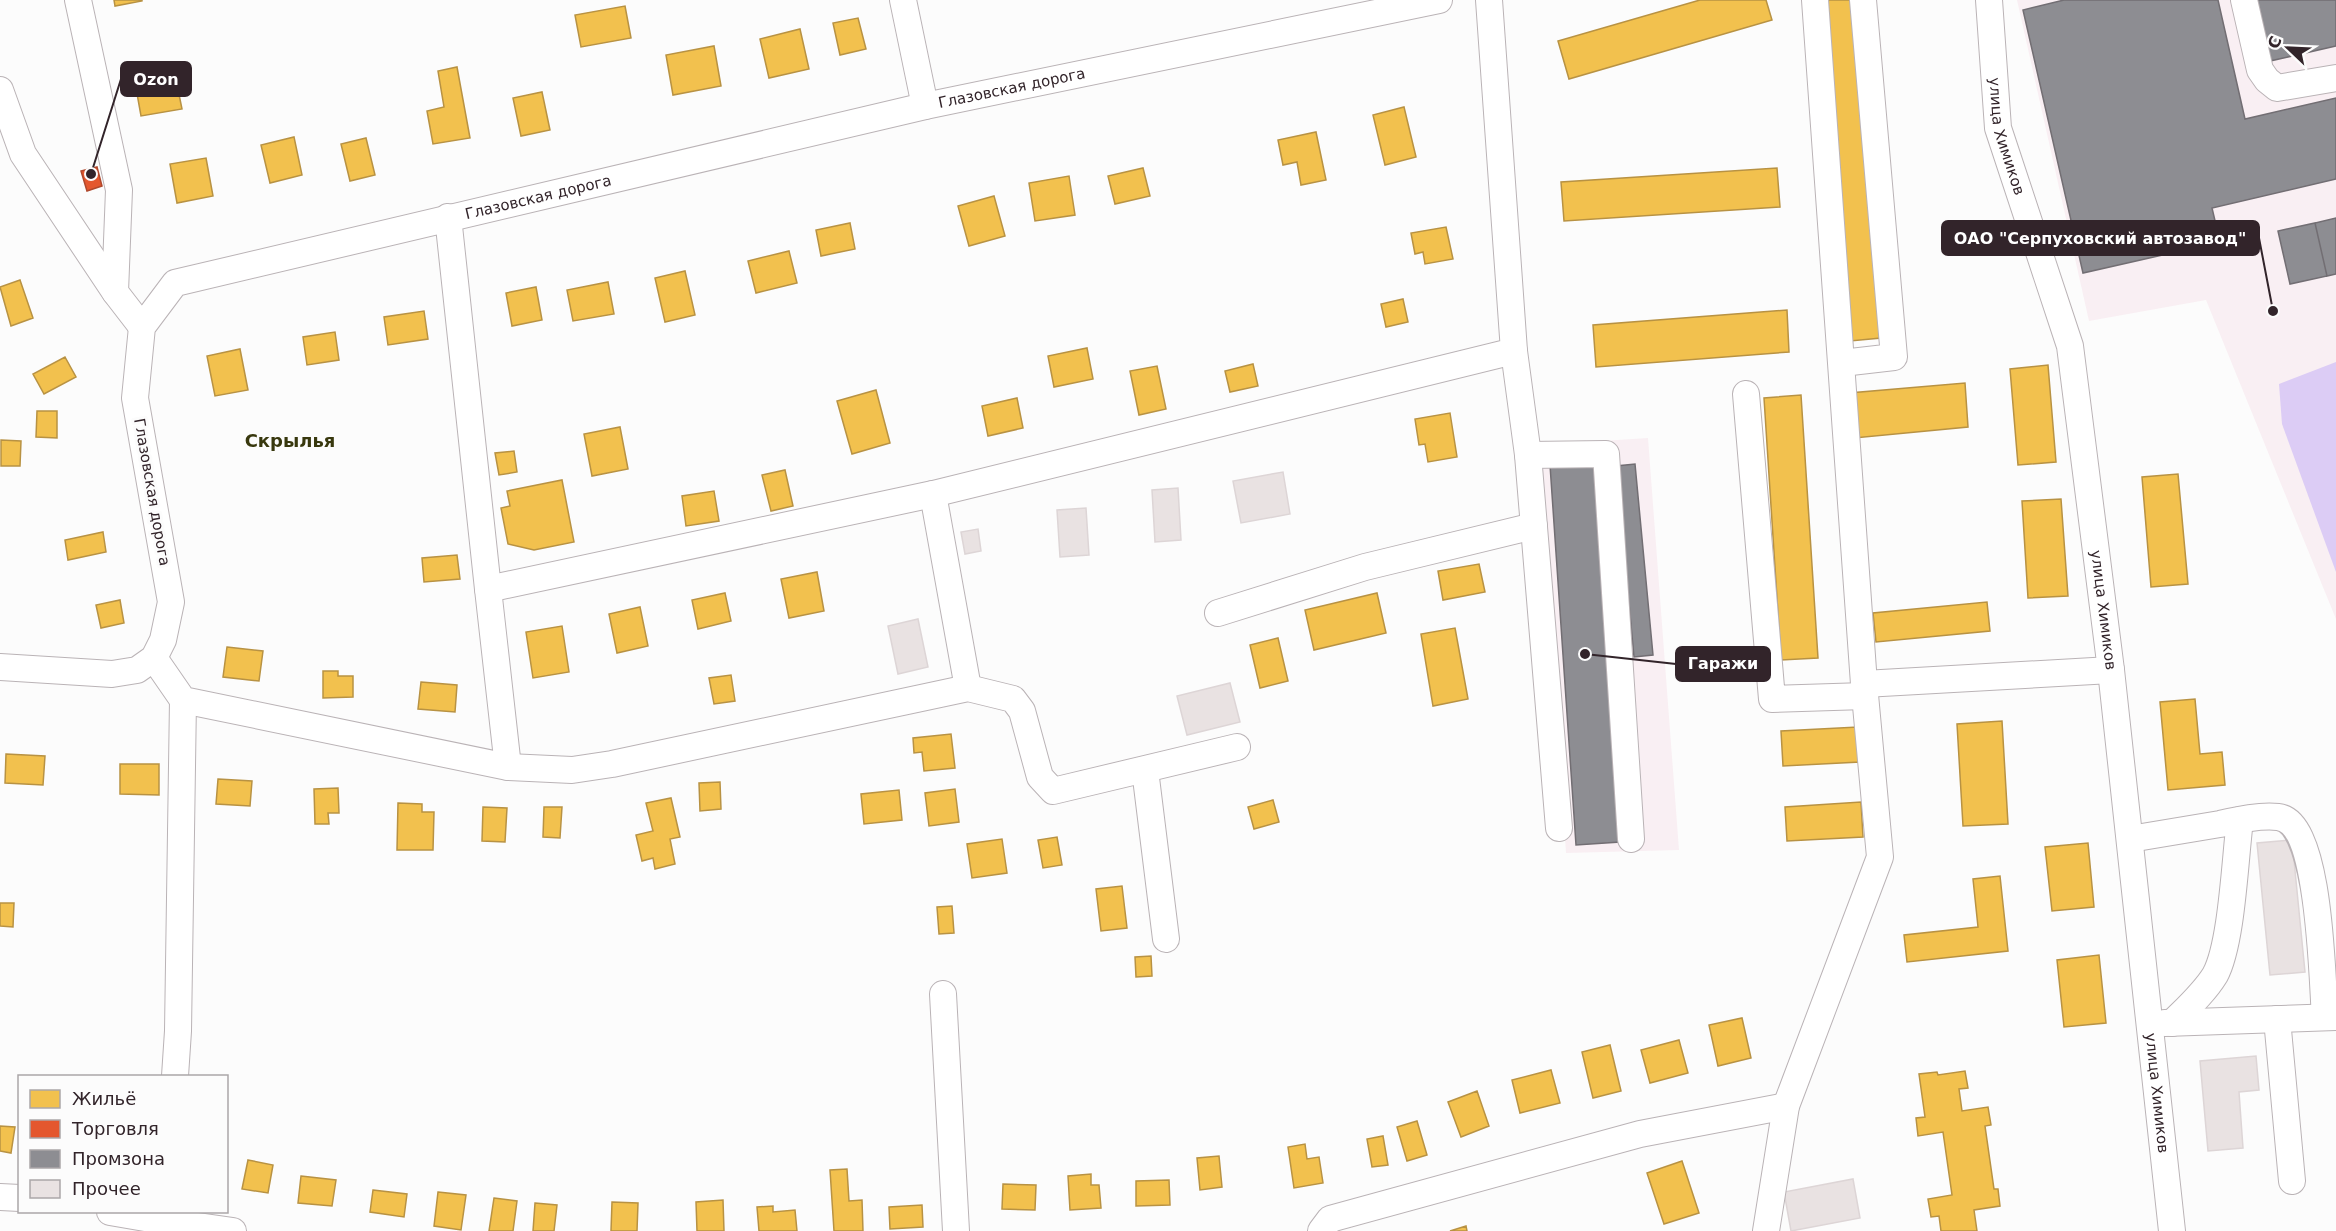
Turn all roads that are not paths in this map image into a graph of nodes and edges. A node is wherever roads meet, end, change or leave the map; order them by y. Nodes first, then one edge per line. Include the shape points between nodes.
1 (78, 0) edge
2 (903, 0) edge
3 (921, 0) edge
4 (1439, 0) edge
5 (1489, 0) edge
6 (1815, 0) edge
7 (1863, 0) edge
8 (1989, 0) edge
9 (2244, 0) edge
10 (910, 35) junction
11 (2336, 78) edge
12 (0, 90) edge
13 (925, 106) junction
14 (448, 217) junction
15 (116, 292) junction
16 (142, 327) junction
17 (1514, 351) junction
18 (1842, 363) junction
19 (1746, 394) dead end
20 (1528, 455) junction
21 (933, 494) junction
22 (1534, 526) junction
23 (488, 589) junction
24 (1218, 613) dead end
25 (154, 658) junction
26 (0, 667) edge
27 (2111, 670) junction
28 (968, 688) junction
29 (1864, 690) junction
30 (183, 700) junction
31 (1237, 747) dead end
32 (508, 766) junction
33 (1145, 770) junction
34 (2240, 820) junction
35 (1559, 828) dead end
36 (1631, 839) dead end
37 (2130, 839) junction
38 (1166, 939) dead end
39 (943, 994) dead end
40 (2330, 1017) edge
41 (2277, 1019) junction
42 (2161, 1024) junction
43 (175, 1075) edge
44 (1786, 1106) junction
45 (2292, 1181) dead end
46 (0, 1197) edge
47 (18, 1198) edge
48 (124, 1213) edge
49 (164, 1216) edge
50 (233, 1231) edge
51 (956, 1231) edge
52 (1322, 1231) edge
53 (1766, 1231) edge
54 (2172, 1231) edge

1 - 15 street via 119,190
2 - 10 street
3 - 10 street via 925,25
4 - 13 street, Глазовская дорога
5 - 17 street
6 - 18 street
7 - 18 street via 1894,357
8 - 27 street, улица Химиков via 1998,128 2070,346
9 - 11 street via 2260,70 2266,80 2277,88
10 - 13 street
12 - 15 street via 23,154
13 - 14 street, Глазовская дорога
14 - 16 street, Глазовская дорога via 175,283
14 - 23 street
15 - 16 street
16 - 25 street, Глазовская дорога via 135,398 171,602 163,640
17 - 20 street
17 - 21 street
18 - 29 street
19 - 29 street via 1772,699
20 - 22 street
20 - 36 street via 1606,454
21 - 23 street
21 - 28 street
22 - 24 street via 1365,567
22 - 35 street
23 - 32 street
25 - 26 street via 137,670 112,674
25 - 30 street
27 - 29 street
27 - 37 street, улица Химиков
28 - 32 street via 612,764 572,770
28 - 33 street via 1013,699 1022,711 1040,777 1053,791
29 - 44 street via 1880,857
30 - 32 street
30 - 43 street
31 - 33 street
33 - 38 street
34 - 37 street
34 - 40 street via 2280,817 2301,835 2312,869
34 - 42 street via 2225,944 2215,974 2193,1002
37 - 42 street, улица Химиков
39 - 51 street
40 - 41 street
41 - 42 street
41 - 45 street
42 - 54 street, улица Химиков
44 - 52 street via 1640,1134 1330,1219
44 - 53 street
46 - 47 street
48 - 49 street
49 - 50 street

